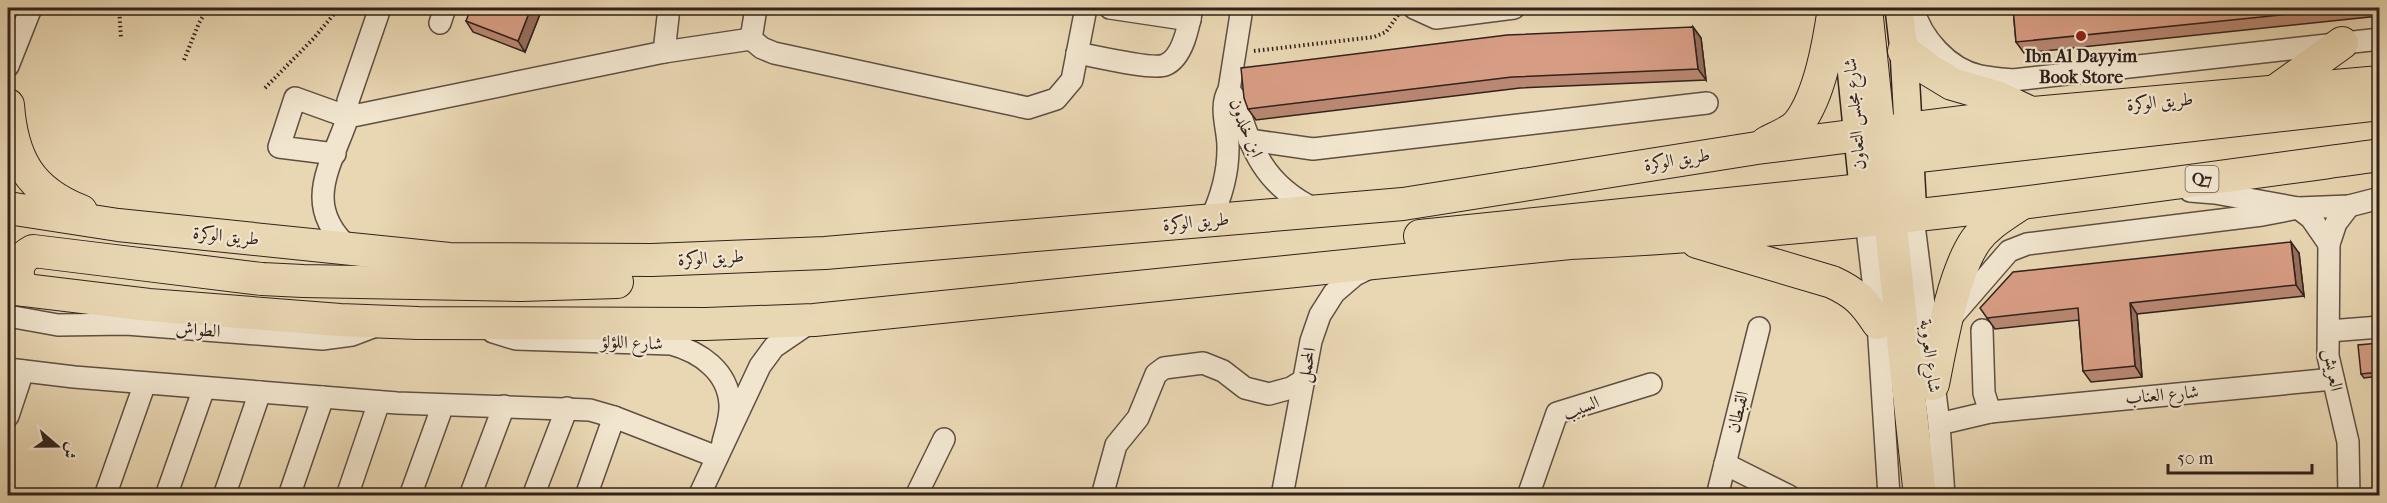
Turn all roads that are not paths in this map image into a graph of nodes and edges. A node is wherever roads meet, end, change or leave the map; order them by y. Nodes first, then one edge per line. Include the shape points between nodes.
1 (31, 8) edge
2 (380, 8) edge
3 (669, 8) edge
4 (756, 8) edge
5 (1086, 8) edge
6 (1110, 8) edge
7 (1242, 8) edge
8 (1414, 8) edge
9 (1514, 8) edge
10 (1834, 8) edge
11 (1845, 8) edge
12 (1866, 8) edge
13 (1899, 8) edge
14 (1913, 8) edge
15 (1191, 14) edge
16 (751, 39) junction
17 (2379, 39) edge
18 (2342, 44) junction
19 (1904, 51) junction
20 (664, 52) junction
21 (1077, 53) junction
22 (8, 66) edge
23 (2379, 82) edge
24 (1229, 90) junction
25 (2273, 93) junction
26 (1707, 103) dead end
27 (2379, 104) edge
28 (8, 105) edge
29 (2032, 113) junction
30 (348, 117) junction
31 (1249, 140) junction
32 (1757, 148) junction
33 (335, 154) junction
34 (2379, 155) edge
35 (1885, 177) junction
36 (2129, 189) junction
37 (2378, 199) edge
38 (2025, 202) junction
39 (2349, 206) junction
40 (8, 208) edge
41 (2298, 208) junction
42 (1319, 211) junction
43 (1210, 221) junction
44 (118, 225) junction
45 (1685, 238) junction
46 (2329, 244) junction
47 (349, 248) junction
48 (825, 253) junction
49 (1379, 262) junction
50 (16, 289) edge
51 (881, 313) junction
52 (8, 316) edge
53 (814, 320) junction
54 (387, 322) junction
55 (1878, 323) junction
56 (467, 324) junction
57 (1945, 325) junction
58 (2379, 327) edge
59 (1759, 328) dead end
60 (1982, 330) dead end
61 (2329, 331) junction
62 (15, 370) edge
63 (2333, 379) junction
64 (1304, 380) junction
65 (145, 383) junction
66 (1651, 384) dead end
67 (1933, 384) junction
68 (204, 388) junction
69 (260, 392) junction
70 (323, 397) junction
71 (379, 402) junction
72 (443, 405) junction
73 (504, 406) junction
74 (567, 408) junction
75 (1990, 412) junction
76 (8, 416) edge
77 (614, 417) junction
78 (1939, 424) junction
79 (944, 439) dead end
80 (720, 449) junction
81 (1725, 465) junction
82 (105, 495) edge
83 (166, 495) edge
84 (224, 495) edge
85 (289, 495) edge
86 (347, 495) edge
87 (410, 495) edge
88 (470, 495) edge
89 (533, 495) edge
90 (586, 495) edge
91 (699, 495) edge
92 (916, 495) edge
93 (1102, 495) edge
94 (1282, 495) edge
95 (1528, 495) edge
96 (1717, 495) edge
97 (1789, 495) edge
98 (1889, 495) edge
99 (1920, 495) edge
100 (1944, 495) edge
101 (2349, 495) edge

1 - 22 street
2 - 30 street via 348,101
3 - 20 street
4 - 16 street
5 - 21 street
6 - 15 street
7 - 24 street, ابن خلدون
8 - 9 street via 1436,18
10 - 32 highway via 1812,99 1797,125
11 - 35 main road, شارع مجلس التعاون
12 - 35 highway
13 - 19 main road
14 - 18 street, طريق الوكرة via 1928,40 1949,62 1977,75 2013,80
15 - 21 street via 1174,58 1164,66
16 - 20 street
16 - 21 street via 774,53 1028,108 1056,99 1072,80
17 - 18 street, طريق الوكرة
18 - 25 highway
19 - 29 highway via 1952,84 1997,97
19 - 35 main road
20 - 30 street
23 - 25 highway, طريق الوكرة
24 - 31 street, ابن خلدون
24 - 43 street, ابن خلدون via 1224,101 1227,166
25 - 29 highway, طريق الوكرة
26 - 31 street via 1313,149
27 - 35 highway
28 - 44 highway via 18,154 41,188 59,202
29 - 35 highway, طريق الوكرة
30 - 33 street
30 - 33 street via 294,98 279,147
31 - 42 street, ابن خلدون via 1269,176 1300,203
32 - 35 highway, طريق الوكرة
32 - 42 highway, طريق الوكرة via 1403,204
33 - 47 street via 325,177 322,201 329,225
34 - 36 highway, طريق الوكرة / Q7
35 - 38 highway, طريق الوكرة / Q7
35 - 45 highway, طريق الوكرة
35 - 51 highway via 963,284
35 - 55 street
35 - 67 street, شارع العروبة
35 - 99 highway
36 - 38 highway, طريق الوكرة / Q7
36 - 41 street, طريق الوكرة via 2215,193
37 - 39 street, طريق الوكرة
38 - 57 highway via 1991,224 1975,241
39 - 41 street, طريق الوكرة
39 - 46 street, العريش via 2336,223
40 - 44 highway, طريق الوكرة
41 - 46 street via 2311,218
41 - 57 street via 2027,244 2009,251
42 - 43 highway, طريق الوكرة
43 - 48 highway, طريق الوكرة
44 - 47 highway, طريق الوكرة
45 - 49 highway, طريق الوكرة via 1570,243
45 - 55 highway via 1832,282 1863,300
46 - 61 street, العريش
47 - 48 highway, طريق الوكرة via 448,259 550,261
48 - 50 highway via 716,278 521,285 262,279 33,251 19,263
49 - 51 highway, طريق الوكرة
49 - 64 street, المحمل via 1334,293 1320,315
50 - 54 highway, طريق الوكرة via 149,305
51 - 53 highway, طريق الوكرة
52 - 54 street, الطواش via 58,325 126,324 322,339 352,335
53 - 56 highway, طريق الوكرة
53 - 80 street, شارع اللؤلؤ via 774,347 760,366
54 - 56 highway, طريق الوكرة
55 - 98 street
56 - 80 street, شارع اللؤلؤ via 516,339 671,344 691,350 713,366 727,391 730,405
57 - 67 highway
58 - 61 street
59 - 81 street, القبطان
60 - 75 street via 1984,393
61 - 63 street, العريش via 2328,356
62 - 65 street
62 - 76 street
63 - 75 street, شارع العناب
63 - 101 street, العريش via 2348,442
64 - 93 street via 1269,394 1245,388 1223,371 1203,363 1164,368 1156,374 1138,418 1116,445
64 - 94 street, المحمل
65 - 68 street
65 - 82 street
66 - 95 street, السيب via 1557,413
67 - 78 street, شارع العروبة
68 - 69 street
68 - 83 street
69 - 70 street
69 - 84 street
70 - 71 street
70 - 85 street
71 - 72 street
71 - 86 street
72 - 73 street
72 - 87 street
73 - 74 street
73 - 88 street
74 - 77 street
74 - 89 street
75 - 78 street, شارع العناب
77 - 80 street
77 - 90 street
78 - 100 street, شارع العروبة
79 - 92 street
80 - 91 street, شارع اللؤلؤ
81 - 96 street, القبطان
81 - 97 street

